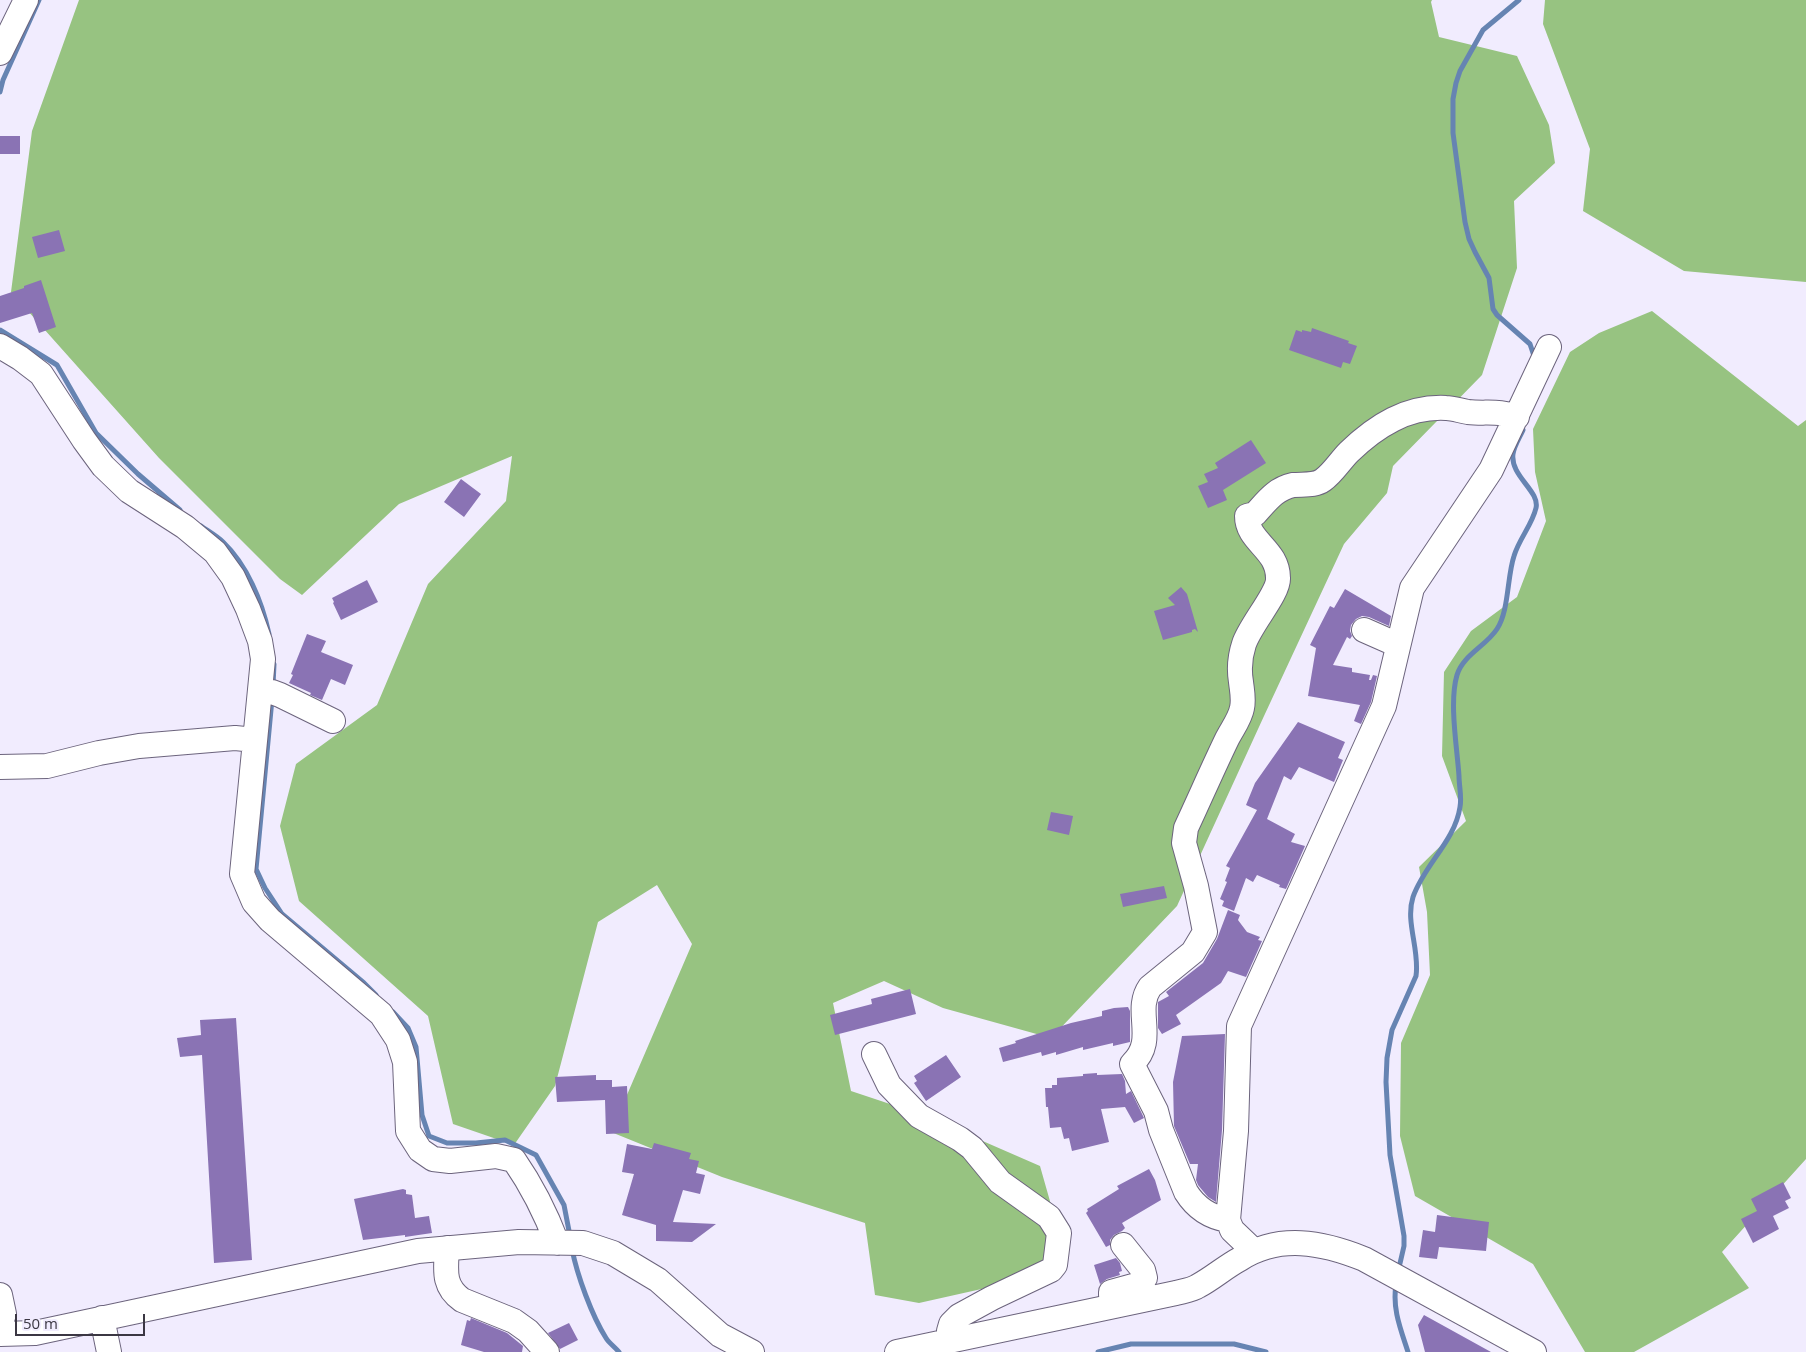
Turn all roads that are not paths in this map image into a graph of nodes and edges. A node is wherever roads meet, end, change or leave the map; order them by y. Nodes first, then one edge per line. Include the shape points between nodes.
1 (26, 0) edge
2 (0, 53) edge
3 (0, 346) edge
4 (1549, 347) dead end
5 (1517, 416) junction
6 (1364, 630) dead end
7 (1398, 645) junction
8 (260, 692) junction
9 (333, 721) dead end
10 (255, 740) junction
11 (0, 767) edge
12 (874, 1054) dead end
13 (1228, 1220) junction
14 (570, 1243) junction
15 (1123, 1245) dead end
16 (447, 1248) junction
17 (1254, 1250) junction
18 (0, 1295) edge
19 (1111, 1307) junction
20 (102, 1318) junction
21 (0, 1325) edge
22 (0, 1334) edge
23 (955, 1344) edge
24 (109, 1352) edge
25 (547, 1352) edge
26 (752, 1352) edge
27 (897, 1352) edge
28 (1534, 1352) edge

1 - 2 street
3 - 8 street via 41,374 103,466 129,491 185,527 214,552 233,577 260,641 263,659
4 - 5 street
5 - 7 street via 1490,470 1412,588
5 - 13 street via 1448,408 1406,412 1357,445 1323,480 1281,489 1255,514 1248,516 1249,529 1270,553 1278,578 1274,594 1243,646 1240,665 1242,710 1186,828 1184,843 1205,932 1193,952 1145,994 1145,1042 1132,1064 1154,1107 1186,1192 1206,1214
6 - 7 street
7 - 13 street via 1384,706 1239,1026 1236,1131
8 - 9 street via 280,695
8 - 10 street
10 - 11 street via 236,738 139,746 47,766
10 - 14 street via 242,874 254,902 270,920 380,1014 398,1040 405,1062 408,1131 420,1150 433,1159 450,1161 496,1156 514,1160 549,1221
12 - 23 street via 890,1085 919,1116 972,1148 1000,1182 1049,1217 1059,1233 1051,1270 960,1316 951,1324 949,1331
13 - 17 street via 1232,1230
14 - 16 street via 519,1242
14 - 26 street via 613,1253 658,1280 720,1335
15 - 19 street via 1143,1270 1145,1278 1140,1284 1111,1292
16 - 20 street via 399,1255
16 - 25 street via 446,1276 450,1290 462,1300 514,1322 528,1331
17 - 19 street via 1196,1287
17 - 28 street via 1274,1244 1312,1243 1364,1258
18 - 21 street via 4,1314
19 - 23 street
20 - 22 street via 36,1333
20 - 24 street
23 - 27 street

